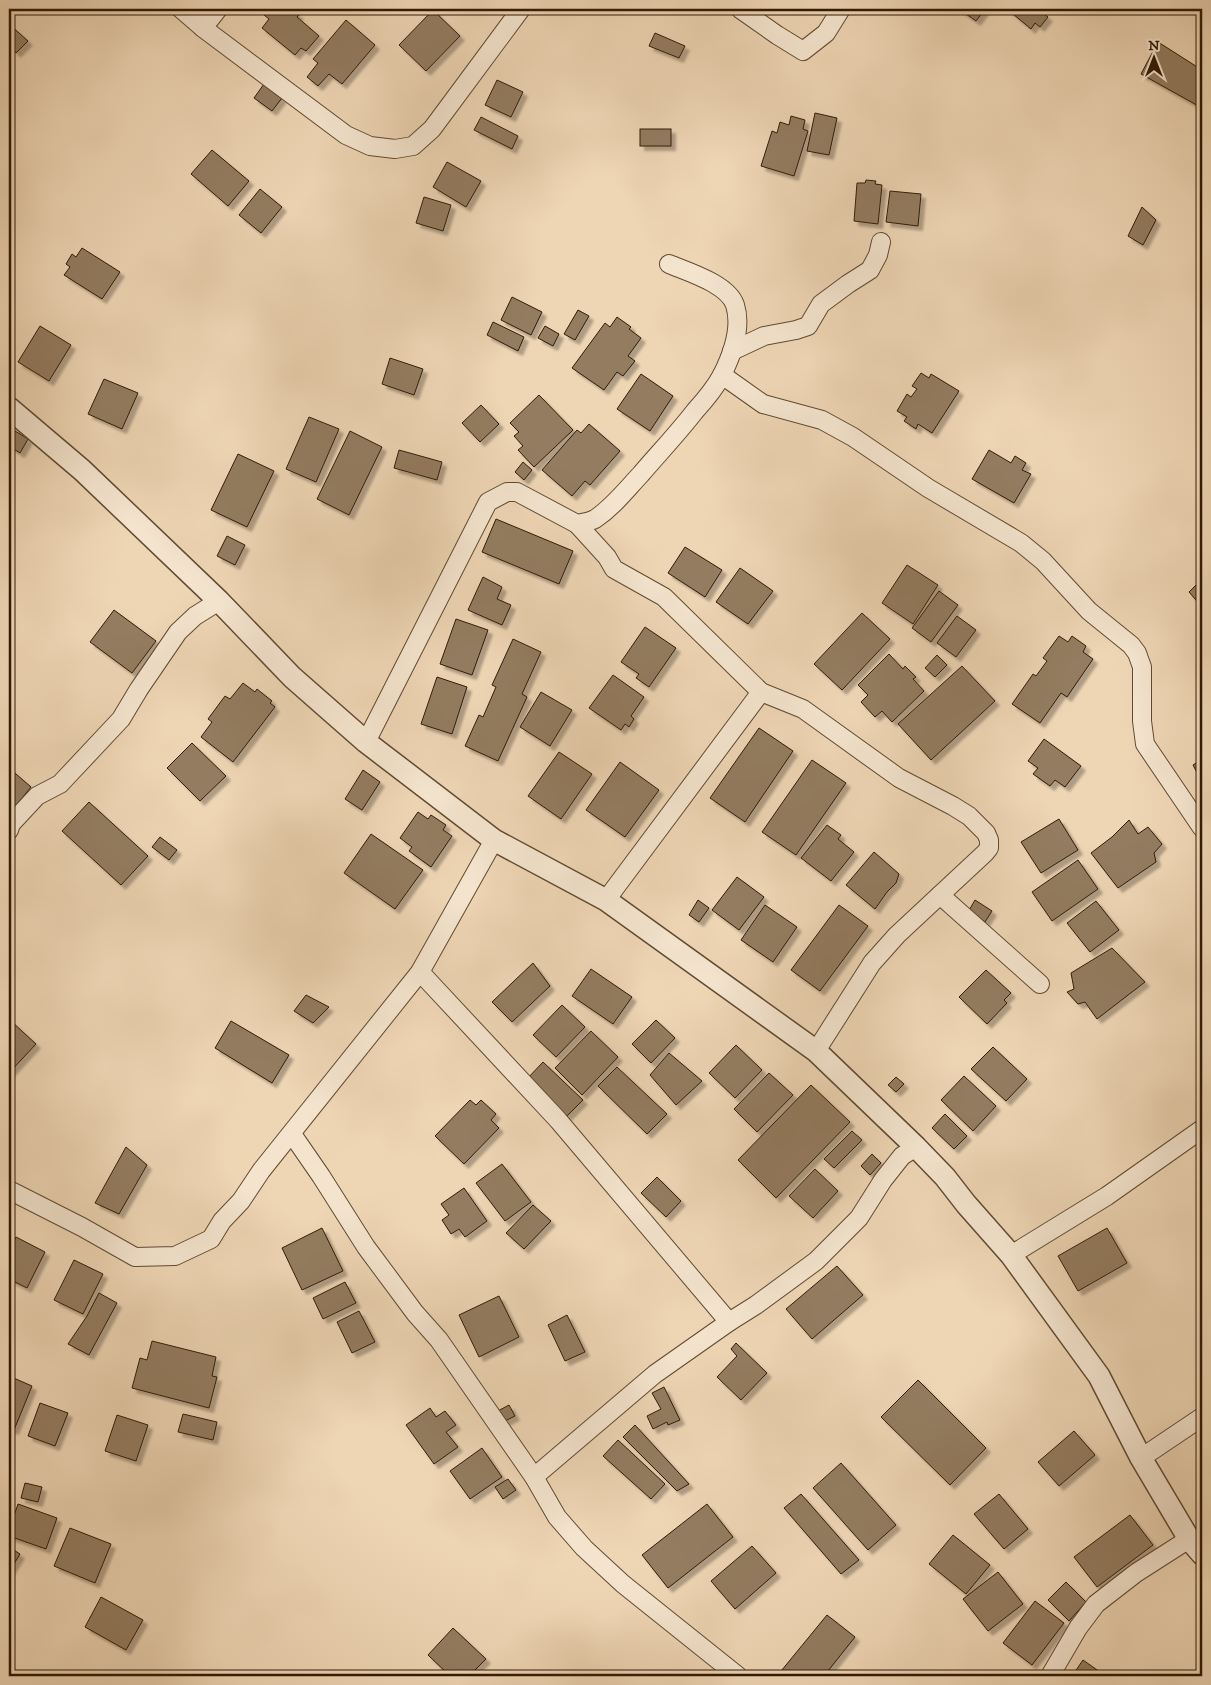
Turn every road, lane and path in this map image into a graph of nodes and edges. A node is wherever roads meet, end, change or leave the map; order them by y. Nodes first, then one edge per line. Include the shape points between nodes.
1 (181, 9) edge
2 (218, 9) edge
3 (521, 9) edge
4 (740, 9) edge
5 (842, 9) edge
6 (203, 28) junction
7 (881, 242) dead end
8 (669, 264) dead end
9 (732, 350) junction
10 (722, 375) junction
11 (9, 408) edge
12 (577, 524) junction
13 (219, 602) junction
14 (761, 692) junction
15 (366, 742) junction
16 (1202, 828) edge
17 (9, 830) edge
18 (494, 840) junction
19 (940, 895) junction
20 (606, 900) junction
21 (420, 972) junction
22 (1040, 984) dead end
23 (816, 1051) junction
24 (1202, 1130) edge
25 (292, 1134) junction
26 (916, 1146) junction
27 (9, 1190) edge
28 (1011, 1255) junction
29 (729, 1322) junction
30 (1202, 1417) edge
31 (1142, 1458) junction
32 (534, 1477) junction
33 (1196, 1546) edge
34 (738, 1676) edge
35 (1050, 1676) edge

1 - 6 street
2 - 6 street
3 - 6 street via 432,129 413,146 395,149 370,146 346,135
4 - 5 street via 803,51 826,33
7 - 9 street via 870,270 821,304 808,326 764,336
8 - 9 street via 716,285 735,304 737,319
9 - 10 street
10 - 12 street via 674,438 612,506 593,520
10 - 16 street via 763,404 822,420 853,437 928,488 1021,543 1043,561 1089,611 1137,653 1142,667 1145,744
11 - 13 street via 82,470
12 - 14 street via 614,569 664,597
12 - 15 street via 516,492 508,492 488,502
13 - 15 street via 292,677
13 - 17 street via 195,616 178,632 121,719 60,784 37,796
14 - 19 street via 802,709 899,778 970,816 986,833 989,848
14 - 20 street
15 - 18 street
18 - 20 street
18 - 21 street
19 - 22 street
19 - 23 street via 872,963
20 - 23 street
21 - 25 street
21 - 29 street via 564,1127
23 - 26 street
24 - 28 street via 1107,1196
25 - 27 street via 261,1170 211,1239 175,1256 135,1257
25 - 32 street via 372,1254 439,1340
26 - 28 street
26 - 29 street via 902,1156 858,1218 816,1261
28 - 31 street via 1099,1376
29 - 32 street via 655,1374
30 - 31 street
31 - 33 street
32 - 34 street via 557,1517 584,1548
33 - 35 street via 1136,1573 1096,1604

